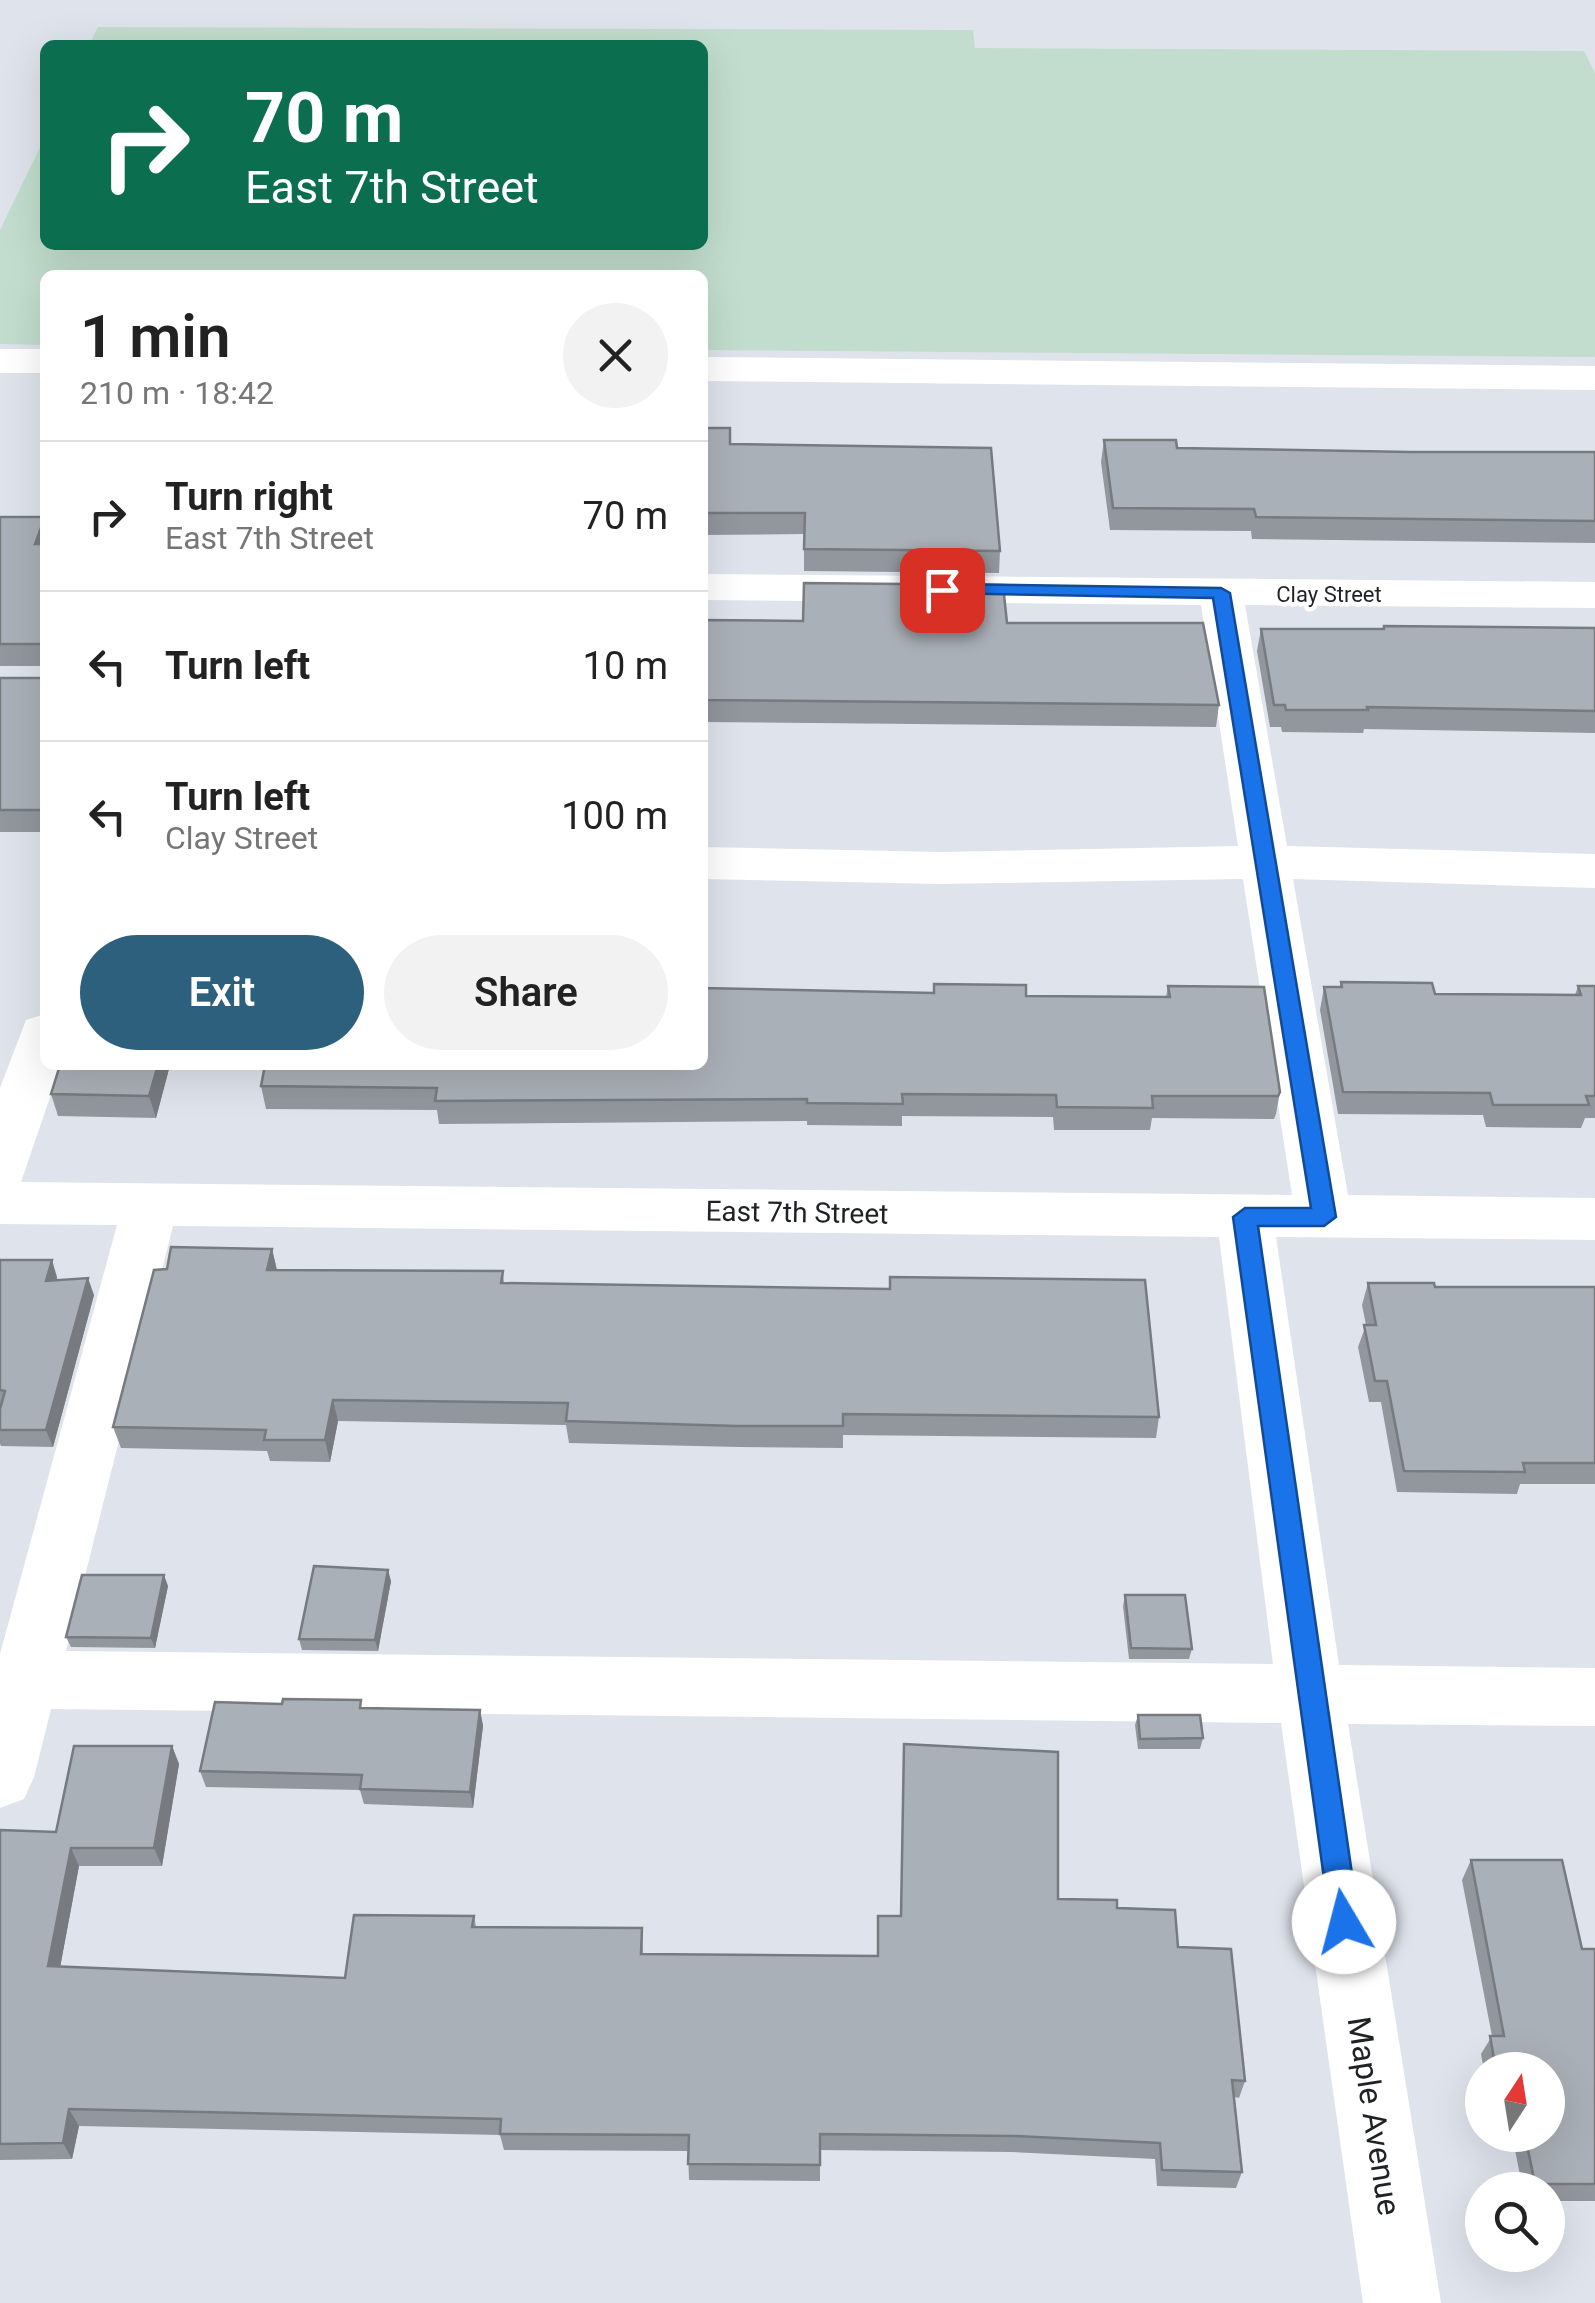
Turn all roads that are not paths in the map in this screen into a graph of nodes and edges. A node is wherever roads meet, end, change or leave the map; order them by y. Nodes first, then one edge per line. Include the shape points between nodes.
1 (0, 360) edge
2 (40, 361) edge
3 (708, 369) edge
4 (1595, 378) edge
5 (708, 587) edge
6 (1221, 593) junction
7 (1595, 595) edge
8 (1268, 862) junction
9 (708, 863) edge
10 (1595, 871) edge
11 (40, 1049) edge
12 (0, 1170) edge
13 (0, 1202) edge
14 (151, 1204) junction
15 (1245, 1217) junction
16 (1324, 1217) junction
17 (1595, 1220) edge
18 (24, 1680) junction
19 (1310, 1694) junction
20 (1595, 1698) edge
21 (0, 1777) edge
22 (1402, 2303) edge

1 - 2 street
3 - 4 street
5 - 6 street, Clay Street
6 - 7 street, Clay Street
6 - 8 street
8 - 9 street via 940,868
8 - 10 street
8 - 16 street
11 - 12 street
13 - 14 street, East 7th Street
14 - 15 street, East 7th Street
14 - 18 street
15 - 16 street, East 7th Street
15 - 19 street, Maple Avenue
16 - 17 street, East 7th Street
18 - 19 street
18 - 21 street
19 - 20 street
19 - 22 street, Maple Avenue

